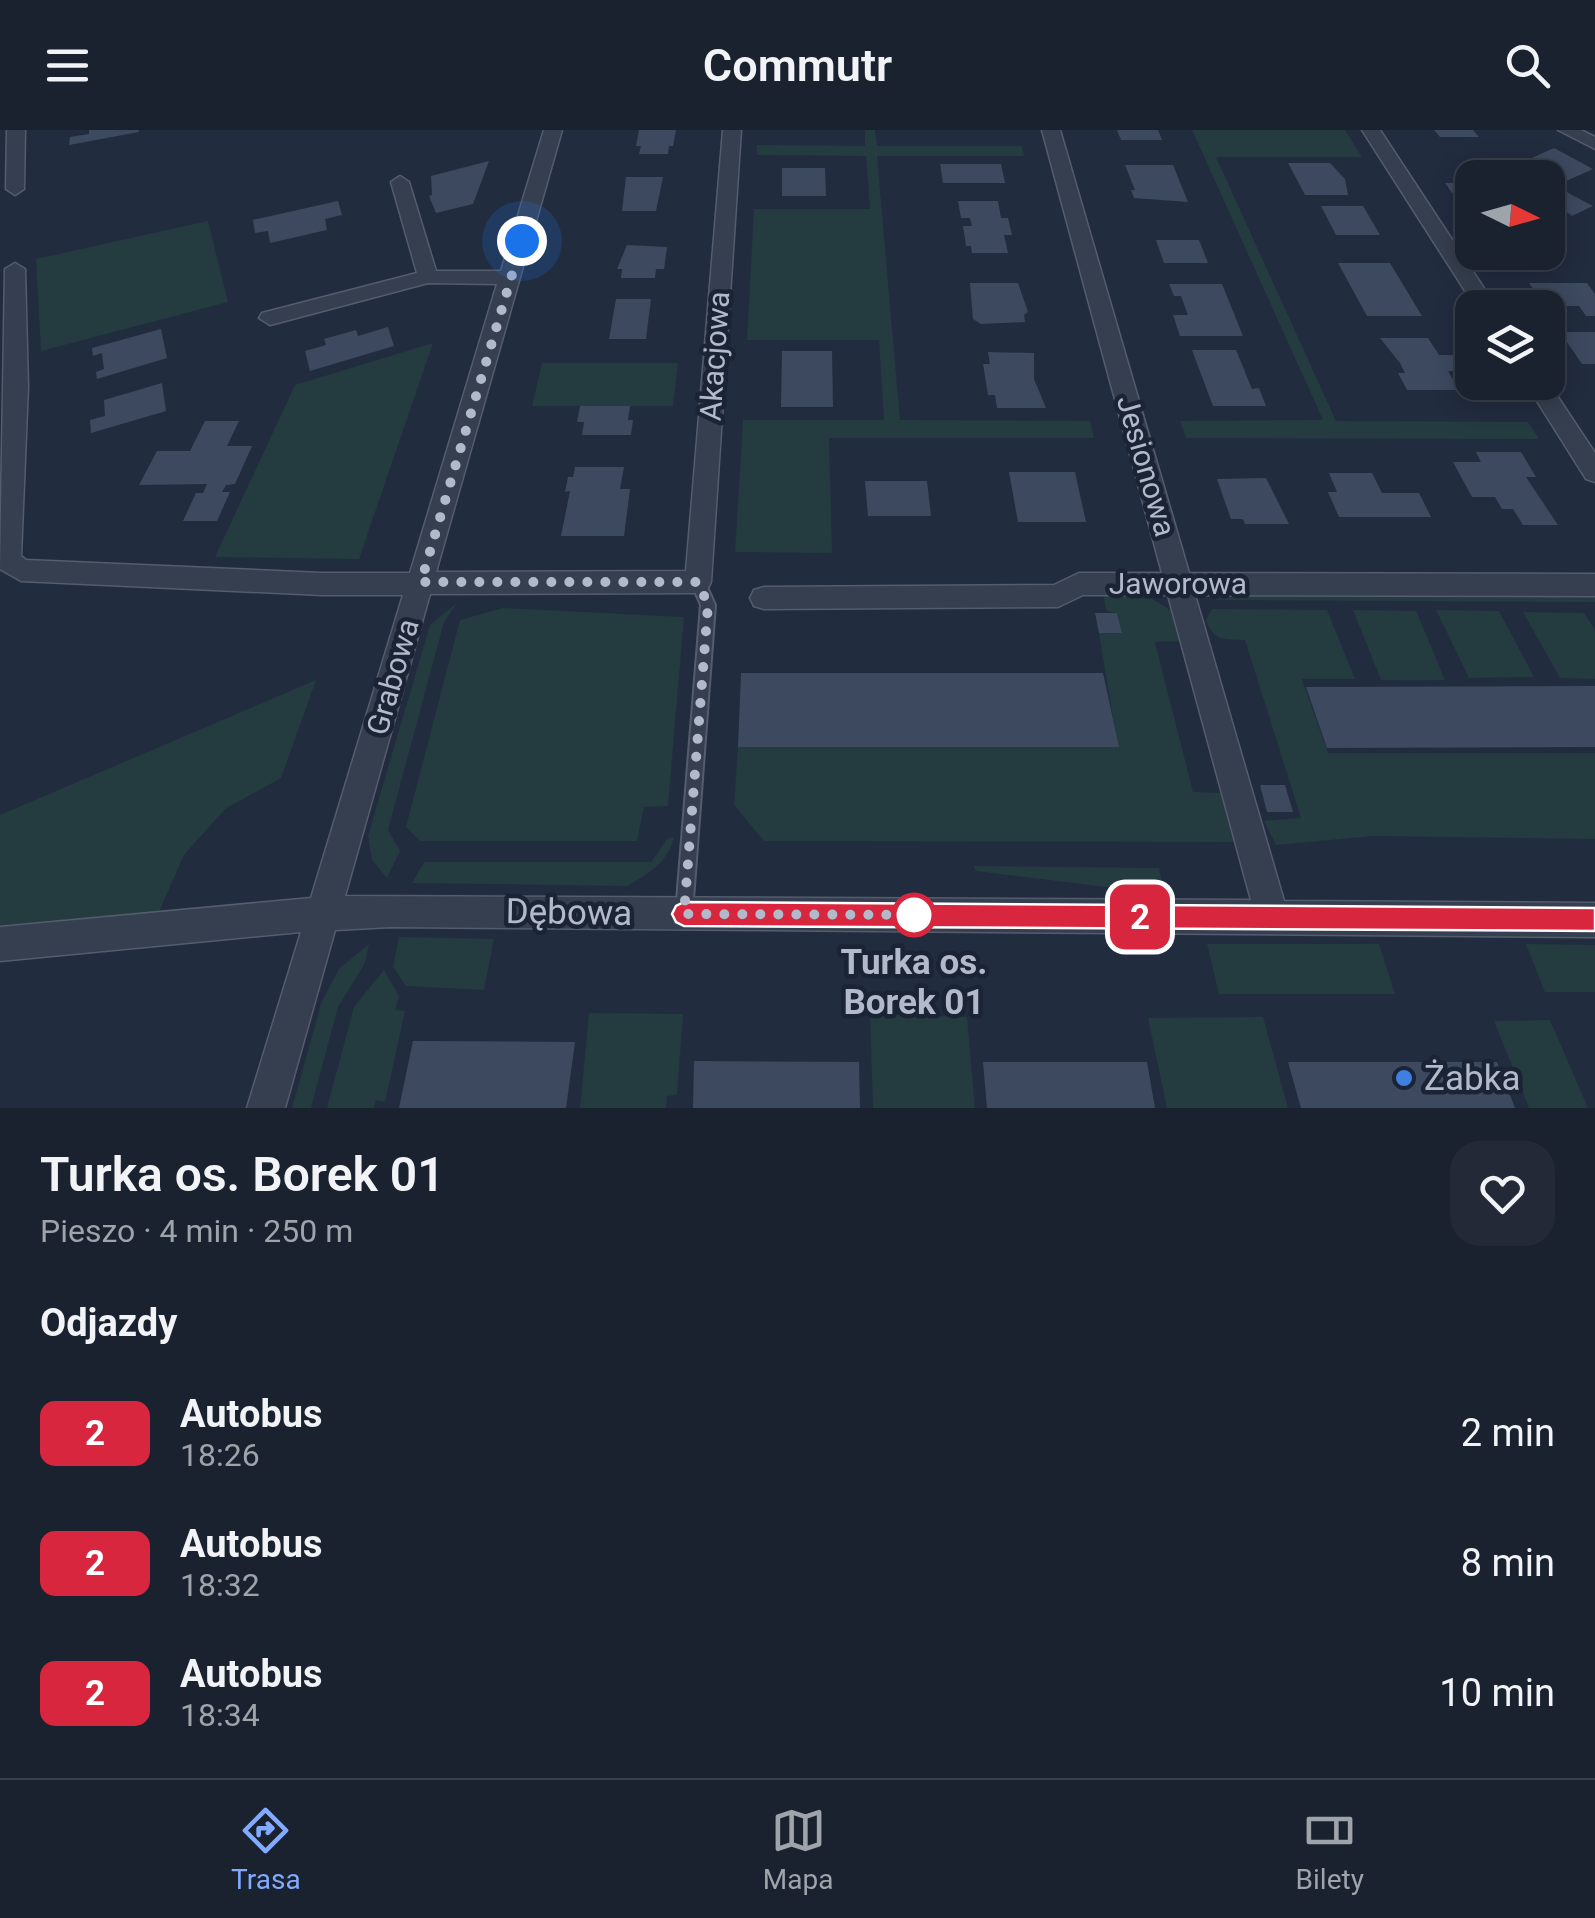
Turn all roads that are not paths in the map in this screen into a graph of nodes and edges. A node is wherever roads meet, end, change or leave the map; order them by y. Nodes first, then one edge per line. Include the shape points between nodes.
1 (16, 130) edge
2 (553, 130) edge
3 (732, 130) edge
4 (1051, 130) edge
5 (1371, 130) edge
6 (1567, 130) edge
7 (1595, 144) edge
8 (400, 182) dead end
9 (16, 189) dead end
10 (15, 269) dead end
11 (428, 277) junction
12 (511, 278) junction
13 (1475, 290) edge
14 (270, 318) dead end
15 (1548, 400) edge
16 (1595, 473) edge
17 (421, 582) junction
18 (698, 582) junction
19 (1179, 584) junction
20 (1595, 585) edge
21 (764, 598) dead end
22 (324, 912) junction
23 (684, 914) junction
24 (1272, 918) junction
25 (1595, 920) edge
26 (0, 944) edge
27 (266, 1108) edge

1 - 9 street
2 - 12 street, Grabowa
3 - 18 street, Akacjowa
4 - 19 street, Jesionowa
5 - 13 street
6 - 7 street
8 - 11 street
10 - 17 street via 17,387 6,552 12,566 322,584
11 - 12 street
11 - 14 street
12 - 17 street, Grabowa
15 - 16 street
17 - 18 street
17 - 22 street, Grabowa
18 - 23 lane via 708,605
19 - 20 street, Jaworowa
19 - 21 street, Jaworowa via 1080,584 1058,596
19 - 24 street, Jesionowa
22 - 23 street, Dębowa
22 - 26 street, Dębowa
22 - 27 street, Grabowa
23 - 24 street, Dębowa
24 - 25 street, Dębowa

